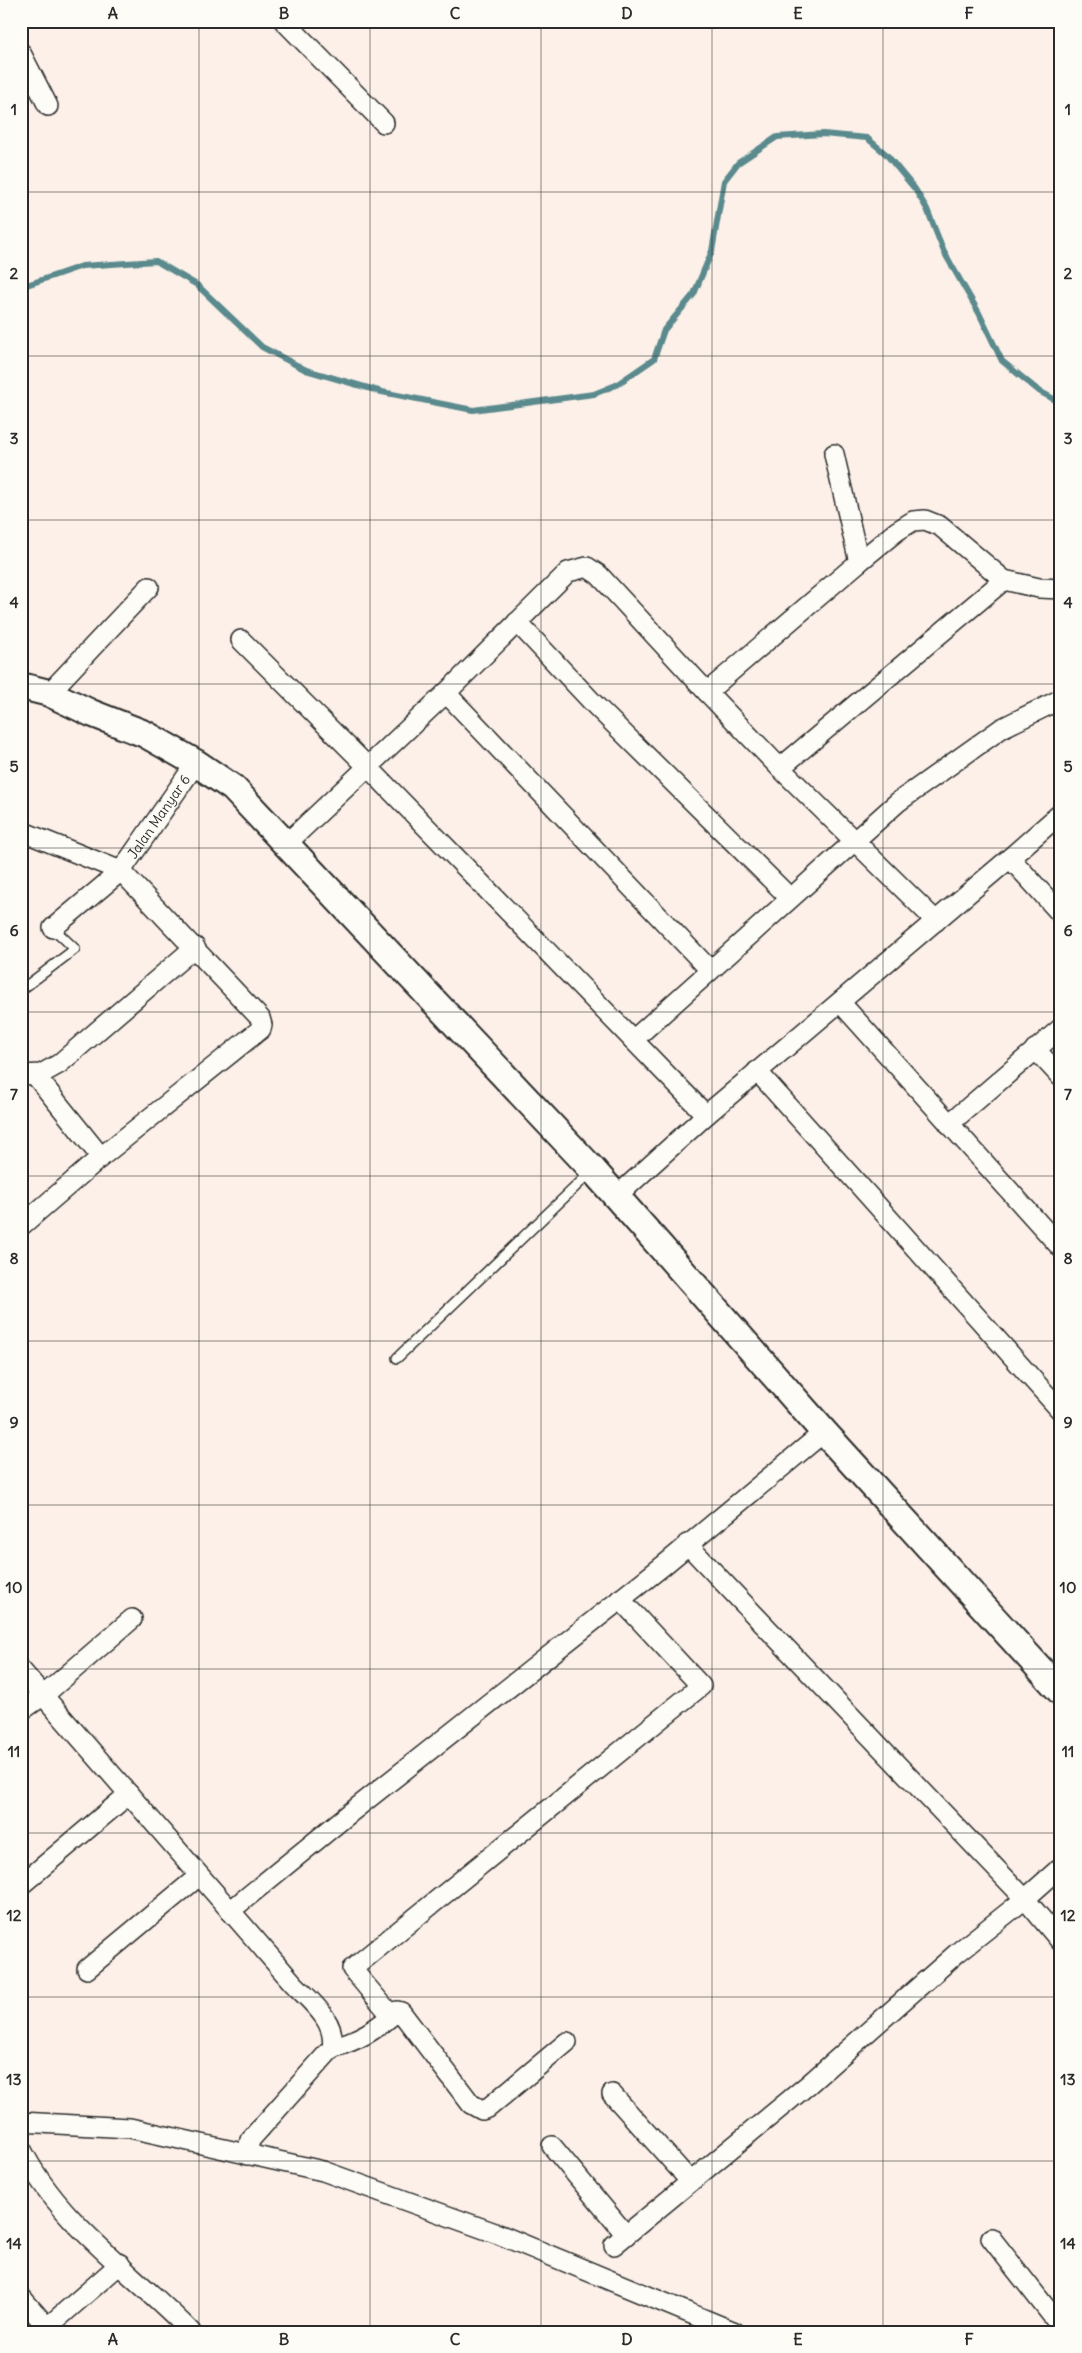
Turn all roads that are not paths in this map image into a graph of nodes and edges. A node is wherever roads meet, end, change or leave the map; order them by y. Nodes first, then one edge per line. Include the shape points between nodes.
1 (284, 21) edge
2 (21, 53) edge
3 (48, 106) dead end
4 (384, 123) dead end
5 (834, 454) dead end
6 (859, 562) junction
7 (1004, 580) junction
8 (149, 587) dead end
9 (1061, 589) edge
10 (517, 622) junction
11 (241, 640) dead end
12 (21, 686) edge
13 (707, 692) junction
14 (49, 693) junction
15 (446, 693) junction
16 (1061, 699) edge
17 (196, 763) junction
18 (368, 766) junction
19 (780, 768) junction
20 (1061, 812) edge
21 (21, 831) edge
22 (854, 841) junction
23 (285, 845) junction
24 (1010, 858) junction
25 (121, 871) junction
26 (790, 898) junction
27 (1061, 914) edge
28 (936, 922) junction
29 (53, 928) joint
30 (195, 946) junction
31 (710, 970) junction
32 (21, 990) edge
33 (840, 1002) junction
34 (1061, 1028) edge
35 (634, 1040) junction
36 (1035, 1050) junction
37 (757, 1071) junction
38 (28, 1075) edge
39 (1061, 1077) edge
40 (706, 1115) junction
41 (950, 1124) junction
42 (102, 1157) junction
43 (593, 1170) junction
44 (617, 1196) junction
45 (21, 1226) edge
46 (1061, 1248) edge
47 (397, 1358) dead end
48 (1061, 1411) edge
49 (824, 1432) junction
50 (687, 1544) junction
51 (620, 1599) junction
52 (132, 1619) dead end
53 (21, 1670) edge
54 (1061, 1692) edge
55 (44, 1695) junction
56 (21, 1711) edge
57 (129, 1794) junction
58 (1061, 1867) edge
59 (199, 1876) junction
60 (21, 1885) edge
61 (1025, 1899) junction
62 (230, 1911) junction
63 (1061, 1942) edge
64 (86, 1969) dead end
65 (385, 2008) dead end
66 (567, 2042) dead end
67 (332, 2048) junction
68 (612, 2094) dead end
69 (21, 2122) edge
70 (552, 2146) dead end
71 (21, 2148) edge
72 (247, 2155) junction
73 (690, 2181) junction
74 (991, 2238) dead end
75 (120, 2264) junction
76 (21, 2297) edge
77 (1061, 2327) edge
78 (44, 2330) edge
79 (191, 2332) edge
80 (735, 2332) edge

1 - 4 street
2 - 3 street
5 - 6 street
6 - 7 street via 897,531 913,521 925,520 940,526
6 - 13 street
7 - 9 street
7 - 19 street
8 - 14 street
10 - 13 street via 568,572 587,567 600,575
10 - 15 street
10 - 26 street via 596,706
11 - 18 street
12 - 14 main road
13 - 19 street
14 - 17 main road via 146,734
15 - 18 street
15 - 31 street
16 - 22 street via 1002,728 898,802
17 - 23 main road via 233,788
17 - 25 street, Jalan Manyar 6
18 - 23 street
18 - 35 street
19 - 22 street
20 - 24 street
21 - 25 street
22 - 26 street
22 - 28 street
23 - 43 main road
24 - 27 street
24 - 28 street
25 - 29 street, Jalan Manyar 6
25 - 30 street
26 - 31 street
28 - 33 street
29 - 32 lane via 75,948
30 - 38 street via 59,1064
30 - 42 street via 260,1018 261,1029
31 - 35 street
33 - 37 street
33 - 41 street
34 - 36 street
35 - 40 street
36 - 39 street
36 - 41 street
37 - 40 street
37 - 48 street
38 - 42 street
40 - 44 street
41 - 46 street
42 - 45 street
43 - 44 main road
43 - 47 lane
44 - 49 main road
49 - 50 street
49 - 54 main road
50 - 51 street
50 - 61 street
51 - 62 street
51 - 65 street via 701,1686 352,1969
52 - 55 street
53 - 55 street
55 - 56 street
55 - 57 street
57 - 59 street
57 - 60 street
58 - 61 street
59 - 62 street
59 - 64 street
61 - 63 street
61 - 73 street
62 - 67 street via 325,2017 333,2032
66 - 67 street via 482,2110 471,2104 401,2012 397,2011 356,2041
67 - 72 street via 250,2140
68 - 73 street
69 - 72 street via 130,2128
70 - 73 street via 620,2240
71 - 75 street via 50,2193 75,2222
72 - 80 street via 324,2172 498,2234
74 - 77 street
75 - 78 street
75 - 79 street
76 - 78 street

